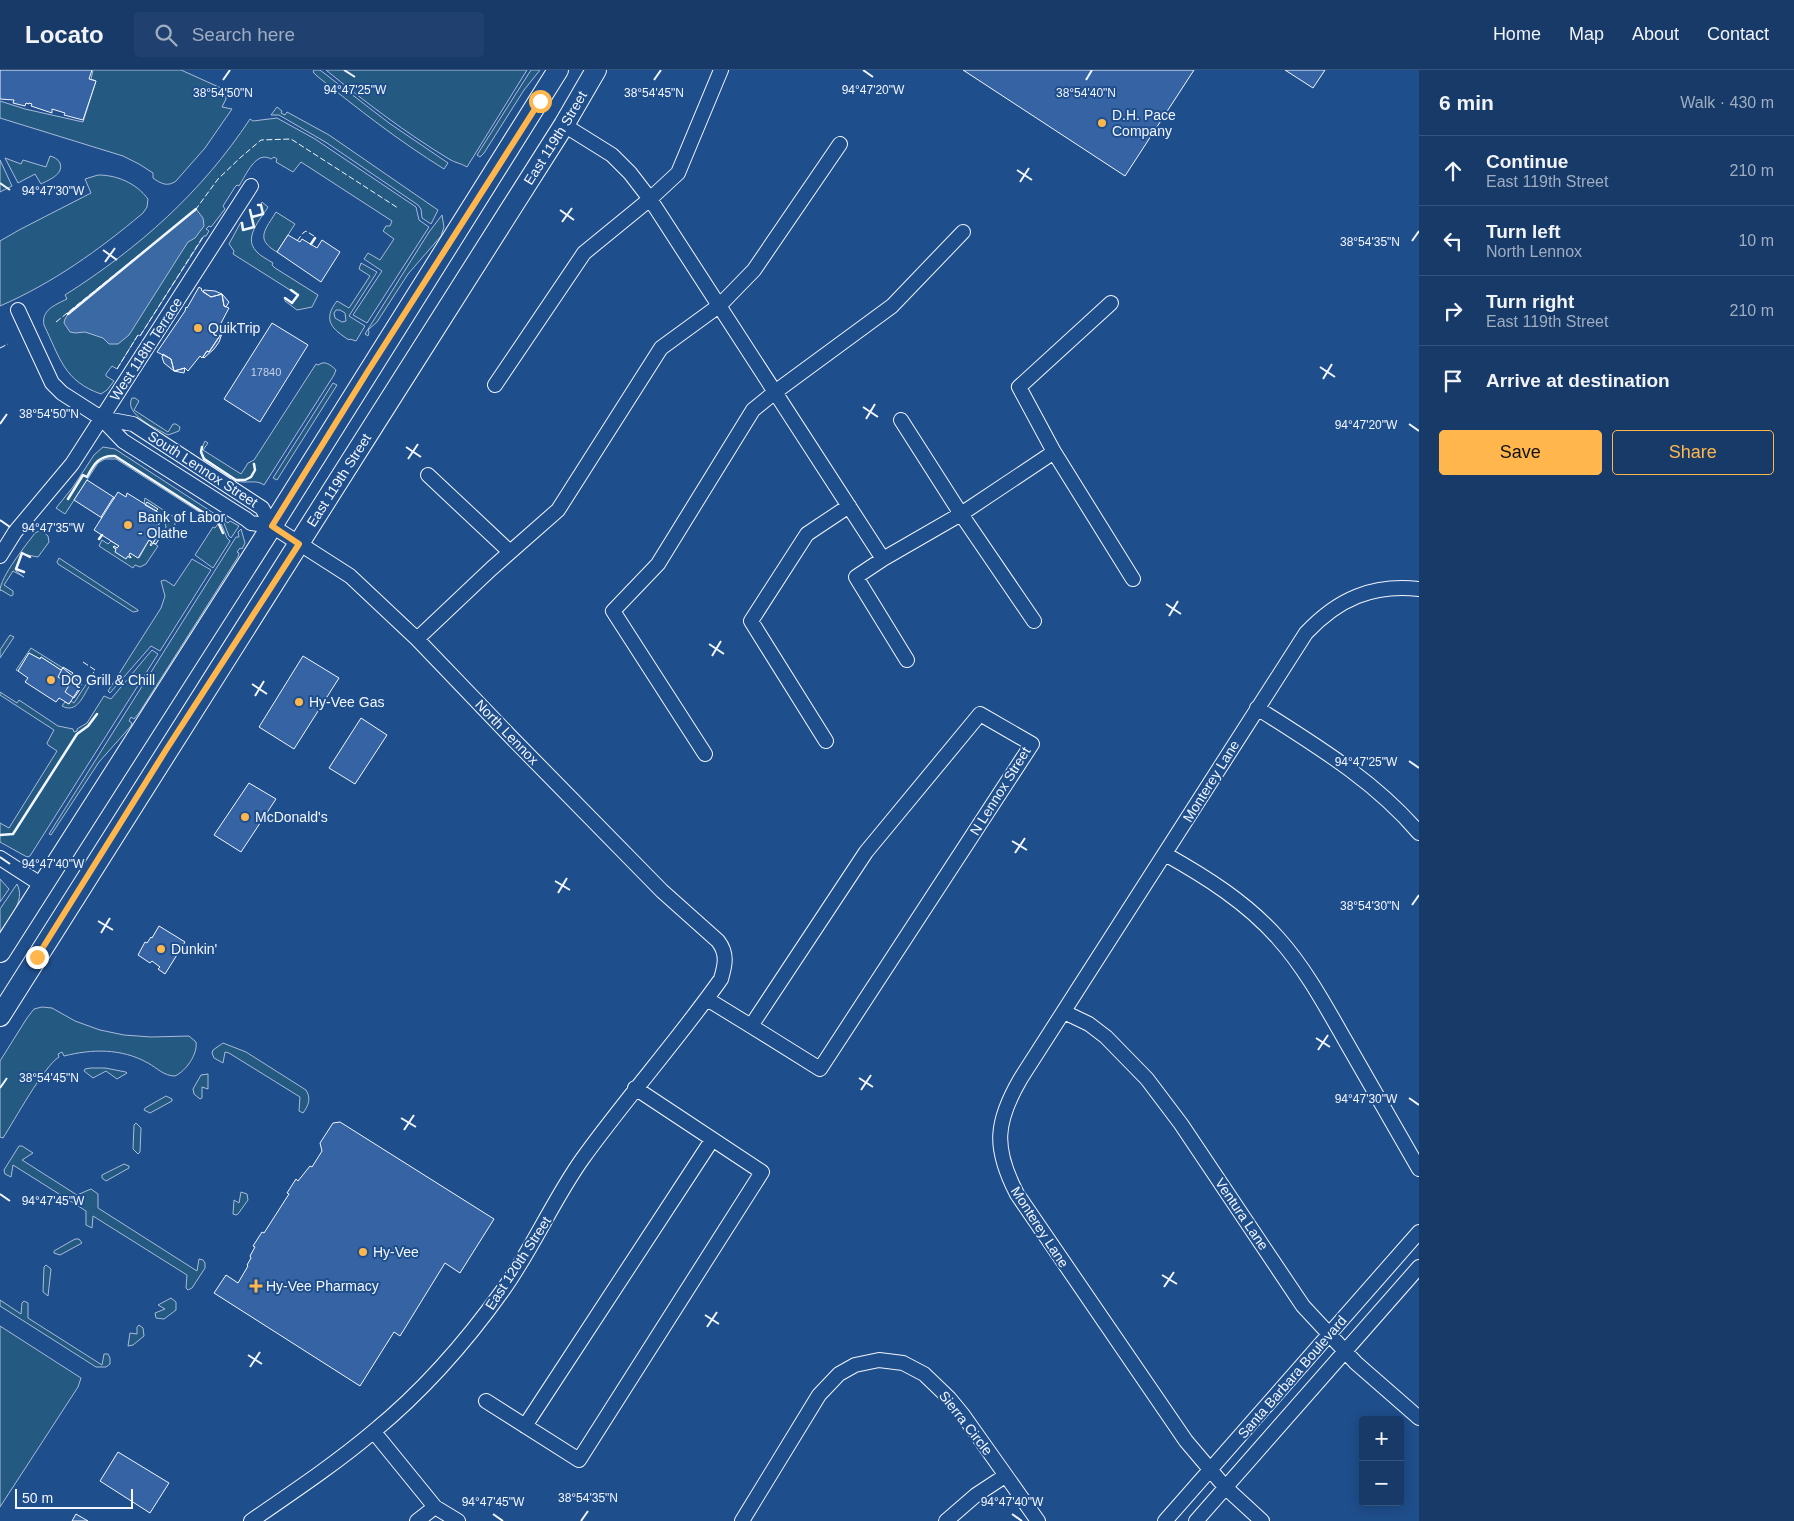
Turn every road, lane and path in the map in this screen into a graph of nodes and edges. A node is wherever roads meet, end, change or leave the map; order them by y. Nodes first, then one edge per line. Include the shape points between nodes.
1 (558, 70) edge
2 (596, 70) edge
3 (721, 70) edge
4 (564, 125) junction
5 (840, 144) dead end
6 (251, 186) dead end
7 (650, 199) junction
8 (963, 232) dead end
9 (1111, 303) dead end
10 (720, 305) junction
11 (18, 310) dead end
12 (496, 385) dead end
13 (775, 392) junction
14 (101, 418) junction
15 (901, 420) dead end
16 (1054, 452) junction
17 (428, 475) dead end
18 (849, 506) junction
19 (961, 514) junction
20 (272, 526) junction
21 (299, 544) junction
22 (510, 552) junction
23 (0, 556) edge
24 (883, 558) junction
25 (1133, 578) dead end
26 (1419, 588) edge
27 (1034, 621) dead end
28 (417, 639) junction
29 (907, 660) dead end
30 (1257, 708) junction
31 (826, 741) dead end
32 (705, 754) dead end
33 (1419, 833) edge
34 (1165, 854) junction
35 (0, 858) edge
36 (42, 885) junction
37 (0, 952) edge
38 (726, 956) joint
39 (707, 999) junction
40 (1064, 1012) junction
41 (0, 1016) edge
42 (751, 1026) junction
43 (636, 1088) junction
44 (712, 1140) junction
45 (1419, 1169) edge
46 (1419, 1232) edge
47 (1419, 1267) edge
48 (1329, 1334) junction
49 (1345, 1351) junction
50 (486, 1401) dead end
51 (1419, 1418) edge
52 (526, 1426) junction
53 (374, 1432) junction
54 (1211, 1470) junction
55 (1005, 1476) junction
56 (1225, 1487) junction
57 (435, 1507) junction
58 (252, 1521) edge
59 (417, 1521) edge
60 (458, 1521) edge
61 (742, 1521) edge
62 (946, 1521) edge
63 (1038, 1521) edge
64 (1165, 1521) edge
65 (1196, 1521) edge
66 (1262, 1521) edge

1 - 20 main road
2 - 4 main road, East 119th Street
3 - 7 street via 678,173
4 - 7 street via 612,155
4 - 21 main road, East 119th Street
5 - 10 street via 754,270
6 - 14 street, West 118th Terrace
7 - 10 street
7 - 12 street via 584,253
8 - 13 street via 892,306
9 - 16 street via 1019,387
10 - 13 street
10 - 22 street via 661,348 558,510
11 - 14 street, South Lennox Street via 52,383
13 - 18 street
13 - 32 street via 753,410 658,564 613,611
14 - 20 street, South Lennox Street via 123,441 251,523
14 - 20 street, South Lennox Street via 133,424 262,508
14 - 23 street, West 118th Terrace via 72,464 15,532
15 - 19 street
16 - 19 street
16 - 25 street
17 - 22 street
18 - 24 street
18 - 31 street via 807,534 752,621
19 - 24 street
19 - 27 street
20 - 21 street, North Lennox
20 - 36 main road
21 - 28 street, North Lennox via 350,576
21 - 41 main road, East 119th Street
22 - 28 street
24 - 29 street via 856,577
26 - 30 street, Monterey Lane via 1365,592 1333,608 1306,633
28 - 38 street, North Lennox via 662,891 718,941
30 - 33 street via 1359,776 1404,815
30 - 34 street, Monterey Lane
34 - 40 street, Monterey Lane
34 - 45 street via 1242,903 1296,960
35 - 36 street
36 - 37 main road
38 - 39 street, East 120th Street via 721,979
39 - 42 street, N Lennox Street
39 - 43 street, East 120th Street
40 - 48 street, Ventura Lane via 1106,1037 1147,1079 1181,1124 1303,1306
40 - 54 street, Monterey Lane via 1012,1093 1002,1119 1000,1144 1006,1172 1017,1194 1174,1424
42 - 42 street, N Lennox Street via 866,852 980,714 1032,744 820,1069
43 - 44 street
43 - 53 street, East 120th Street via 581,1161 509,1282 464,1342 423,1387
44 - 52 street
44 - 52 street via 762,1172 579,1460
46 - 48 street, Santa Barbara Boulevard
47 - 49 street, Santa Barbara Boulevard
48 - 49 street, Ventura Lane
48 - 54 street, Santa Barbara Boulevard
49 - 51 street, Ventura Lane
49 - 56 street, Santa Barbara Boulevard
50 - 52 street
53 - 57 street
53 - 58 street, East 120th Street
54 - 56 street, Monterey Lane
54 - 64 street, Santa Barbara Boulevard
55 - 61 street, Sierra Circle via 963,1415 935,1384 903,1363 879,1360 855,1365 839,1374 819,1395
55 - 62 street via 976,1494
55 - 63 street, Sierra Circle
56 - 65 street, Santa Barbara Boulevard
56 - 66 street, Monterey Lane
57 - 59 street
57 - 60 street

